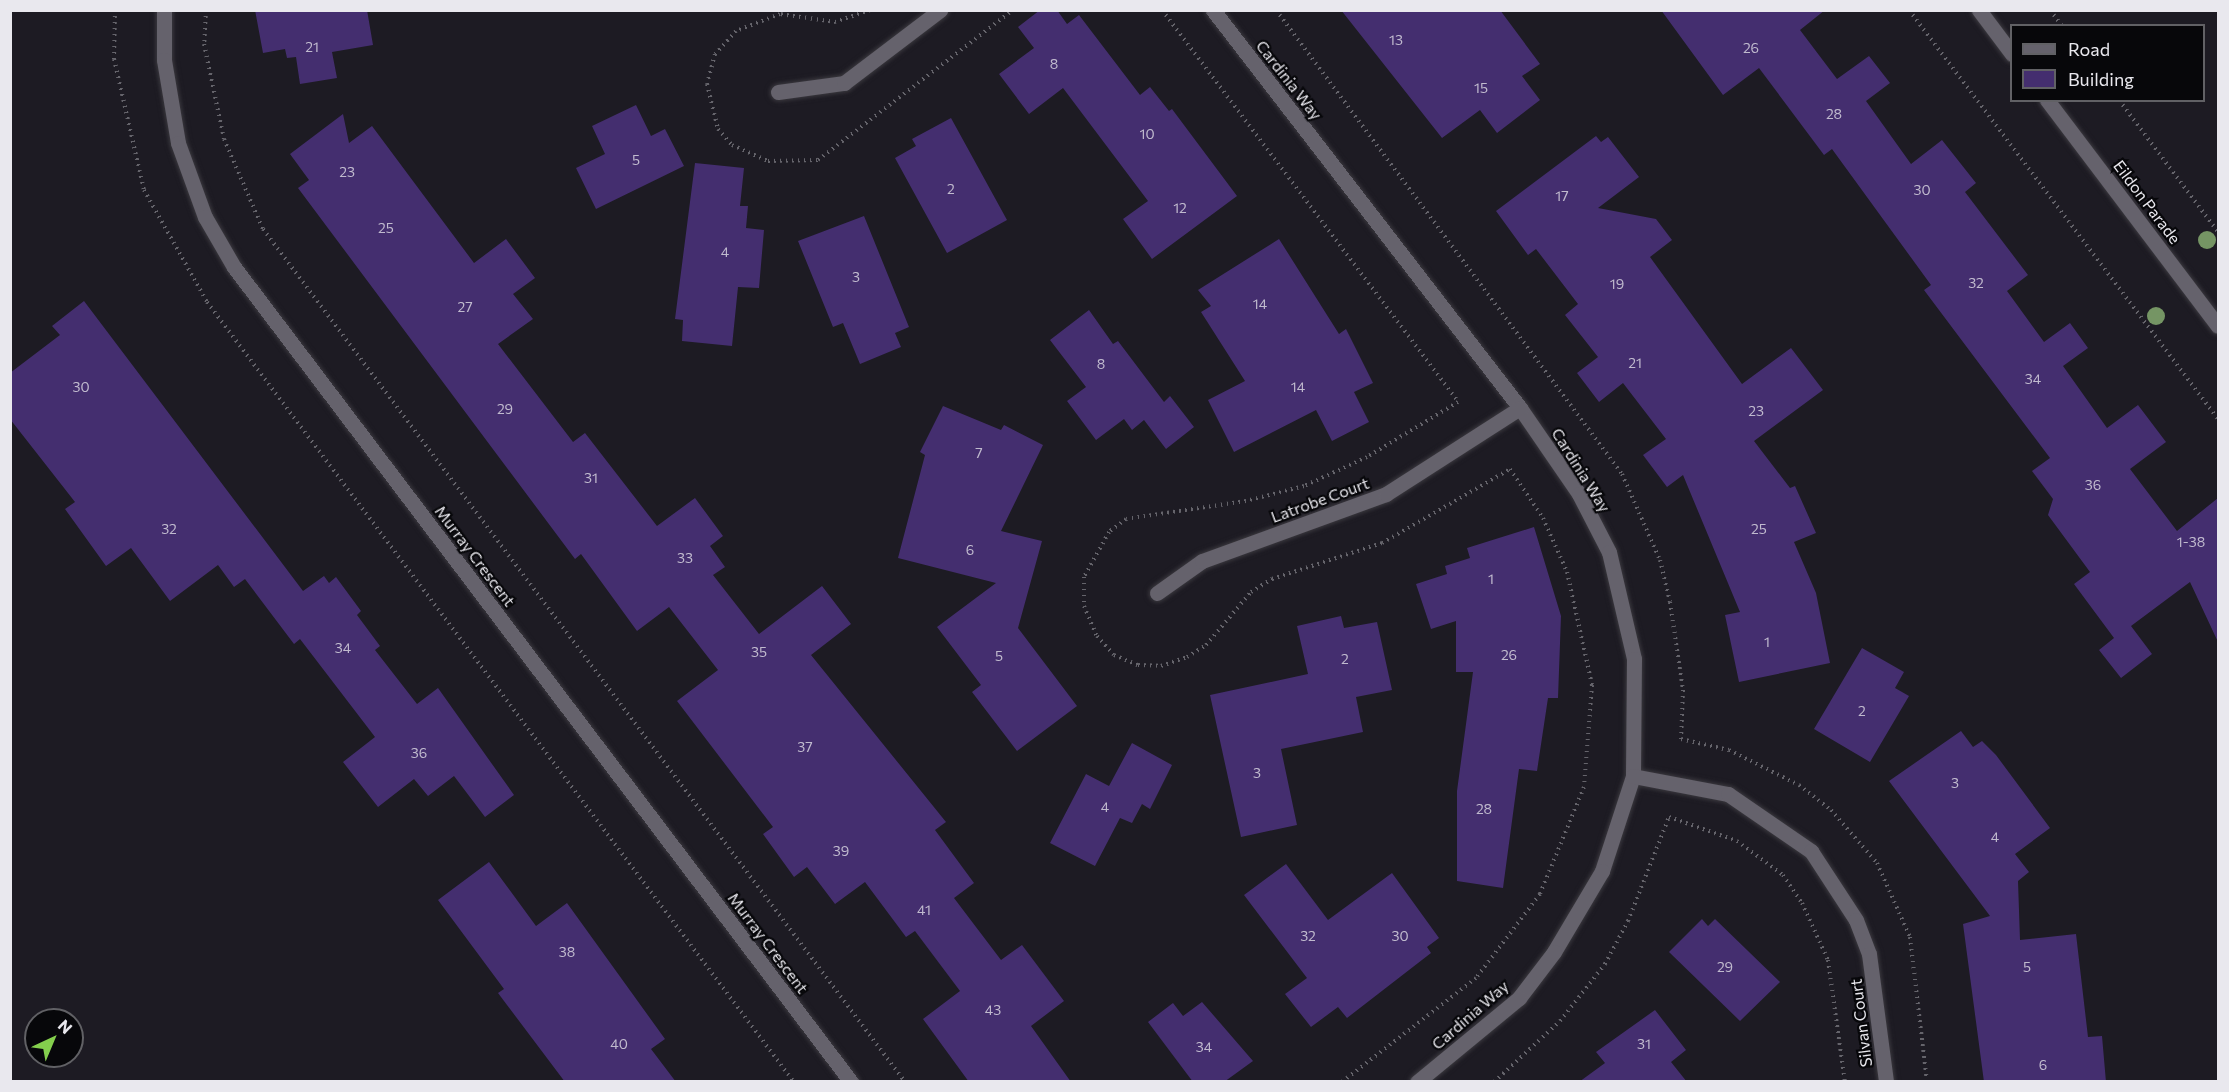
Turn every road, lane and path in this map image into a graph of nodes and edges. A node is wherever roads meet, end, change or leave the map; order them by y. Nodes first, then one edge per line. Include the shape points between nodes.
1 (115, 10) edge
2 (164, 10) edge
3 (206, 10) edge
4 (940, 10) edge
5 (1162, 10) edge
6 (1213, 10) edge
7 (1909, 10) edge
8 (1979, 10) edge
9 (2050, 10) edge
10 (2060, 24) edge
11 (2010, 51) edge
12 (778, 92) dead end
13 (2049, 102) edge
14 (2120, 102) edge
15 (2218, 232) edge
16 (2218, 326) edge
17 (1458, 402) dead end
18 (1520, 408) junction
19 (2218, 419) edge
20 (1510, 468) dead end
21 (1157, 593) dead end
22 (1633, 776) junction
23 (794, 1082) edge
24 (851, 1082) edge
25 (905, 1082) edge
26 (1342, 1082) edge
27 (1417, 1082) edge
28 (1494, 1082) edge
29 (1845, 1082) edge
30 (1886, 1082) edge

1 - 23 path via 114,59 144,190 202,294
2 - 24 street, Murray Crescent via 164,60 178,143 205,217 234,267
3 - 25 path via 204,44 224,139 263,229
4 - 12 street via 844,83
5 - 17 path
6 - 18 street, Cardinia Way
7 - 19 path
8 - 11 street
9 - 10 path
13 - 16 street, Eildon Parade
14 - 15 path
18 - 21 street, Latrobe Court via 1386,494 1202,561
18 - 22 street, Cardinia Way via 1579,494 1609,552 1634,659
20 - 26 path via 1543,518 1567,572 1584,634 1592,685 1584,787 1540,894 1509,942 1476,978
22 - 27 street, Cardinia Way via 1602,871 1554,952 1519,998
22 - 30 street, Silvan Court via 1728,794 1811,851 1835,883 1869,954
28 - 29 path via 1560,1021 1605,964 1628,921 1669,817 1737,841 1783,875 1802,903 1828,960

